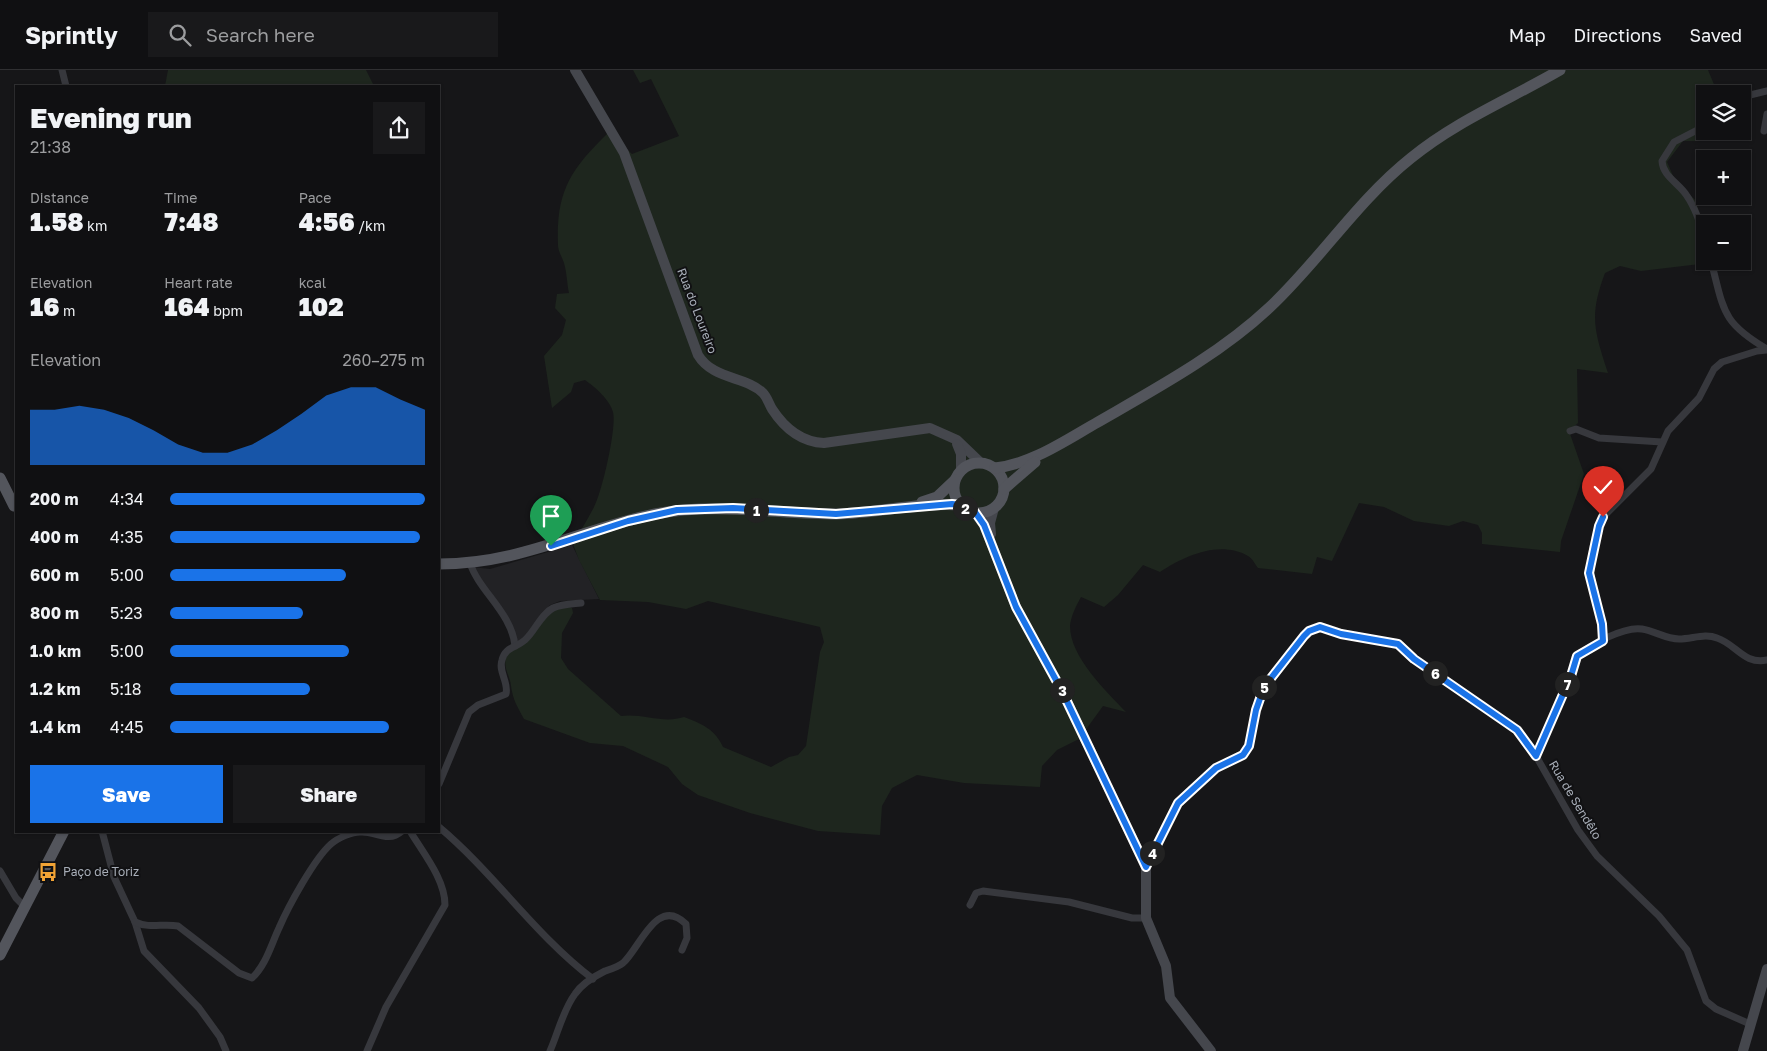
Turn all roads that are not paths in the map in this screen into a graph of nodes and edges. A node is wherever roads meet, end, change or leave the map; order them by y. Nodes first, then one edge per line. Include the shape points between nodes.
1 (62, 70) edge
2 (575, 70) edge
3 (1560, 70) edge
4 (66, 85) edge
5 (1767, 91) edge
6 (1751, 95) edge
7 (1767, 114) edge
8 (1696, 131) edge
9 (1764, 131) dead end
10 (1696, 215) edge
11 (1713, 270) edge
12 (1767, 350) edge
13 (1570, 431) dead end
14 (950, 435) junction
15 (1066, 440) junction
16 (1662, 442) junction
17 (981, 463) junction
18 (995, 468) junction
19 (961, 470) junction
20 (1, 480) edge
21 (955, 480) junction
22 (1004, 489) junction
23 (15, 490) edge
24 (15, 505) edge
25 (961, 505) junction
26 (994, 508) junction
27 (904, 509) junction
28 (975, 512) junction
29 (992, 543) junction
30 (470, 563) junction
31 (440, 564) edge
32 (581, 604) dead end
33 (1603, 641) junction
34 (515, 646) junction
35 (1767, 660) edge
36 (1536, 756) junction
37 (440, 782) edge
38 (440, 828) edge
39 (63, 833) edge
40 (103, 833) edge
41 (356, 833) edge
42 (369, 833) edge
43 (399, 833) edge
44 (411, 833) edge
45 (1146, 867) junction
46 (0, 871) edge
47 (970, 905) dead end
48 (24, 906) junction
49 (1146, 918) junction
50 (135, 922) junction
51 (682, 950) dead end
52 (0, 955) edge
53 (1767, 970) edge
54 (593, 979) junction
55 (1750, 1024) junction
56 (226, 1051) edge
57 (367, 1051) edge
58 (550, 1051) edge
59 (1211, 1051) edge
60 (1743, 1051) edge

1 - 4 street
2 - 14 street, Rua do Loureiro via 624,153 698,355 708,368 762,392 780,420 797,436 810,442 824,443 930,428
3 - 15 main road via 1480,112 1433,142 1384,182 1272,306 1245,329 1208,355
5 - 6 street
7 - 9 street
8 - 10 street via 1674,142 1662,161 1666,173 1686,193
11 - 12 street via 1723,309 1731,322
12 - 16 street via 1722,362 1714,369 1699,398
13 - 16 street via 1576,429 1599,438
14 - 17 street, Rua do Loureiro
14 - 19 street via 961,454
15 - 18 main road via 1020,463
15 - 22 main road via 1024,469
16 - 33 street via 1651,469 1603,517 1599,526 1589,573
17 - 18 main road
17 - 19 main road
18 - 22 main road via 1004,481
19 - 21 main road
20 - 23 main road
20 - 24 main road
21 - 25 main road via 955,494
21 - 27 main road via 936,497
22 - 26 main road
25 - 27 main road
25 - 28 main road
26 - 28 main road
26 - 29 street via 990,523
27 - 30 main road via 836,514 733,508 677,510 628,521 520,555
28 - 29 street
29 - 45 street via 1016,607 1062,691
30 - 31 main road
30 - 34 street via 506,620 514,635
32 - 34 street via 552,608 524,641
33 - 35 street via 1632,628 1672,638 1711,636 1724,641 1744,657 1759,662
33 - 36 street via 1577,656
34 - 37 street via 505,652 501,662 508,688 506,694 469,712
36 - 45 street, Rua de Sendêlo via 1517,730 1414,659 1398,644 1314,628 1304,636 1259,696 1246,752 1216,768 1178,803
36 - 55 street, Rua de Sendêlo via 1578,830 1597,856 1659,916 1687,950 1706,1001 1716,1010
38 - 54 street via 555,946
39 - 48 main road
40 - 50 street via 114,877
41 - 50 street via 332,843 309,873 279,926 267,957 252,978 239,974 178,926 144,926
42 - 43 street via 385,837
44 - 57 street via 438,879 445,895 445,905 386,1008
45 - 49 street
46 - 48 street
47 - 49 street via 976,894 983,891 1040,897 1132,918
48 - 52 main road
49 - 59 street via 1166,966 1170,998
50 - 56 street via 144,951 199,1008
51 - 54 street via 687,938 686,924 679,917 667,915 643,936 623,963
53 - 55 street
54 - 58 street via 575,994
55 - 60 street

